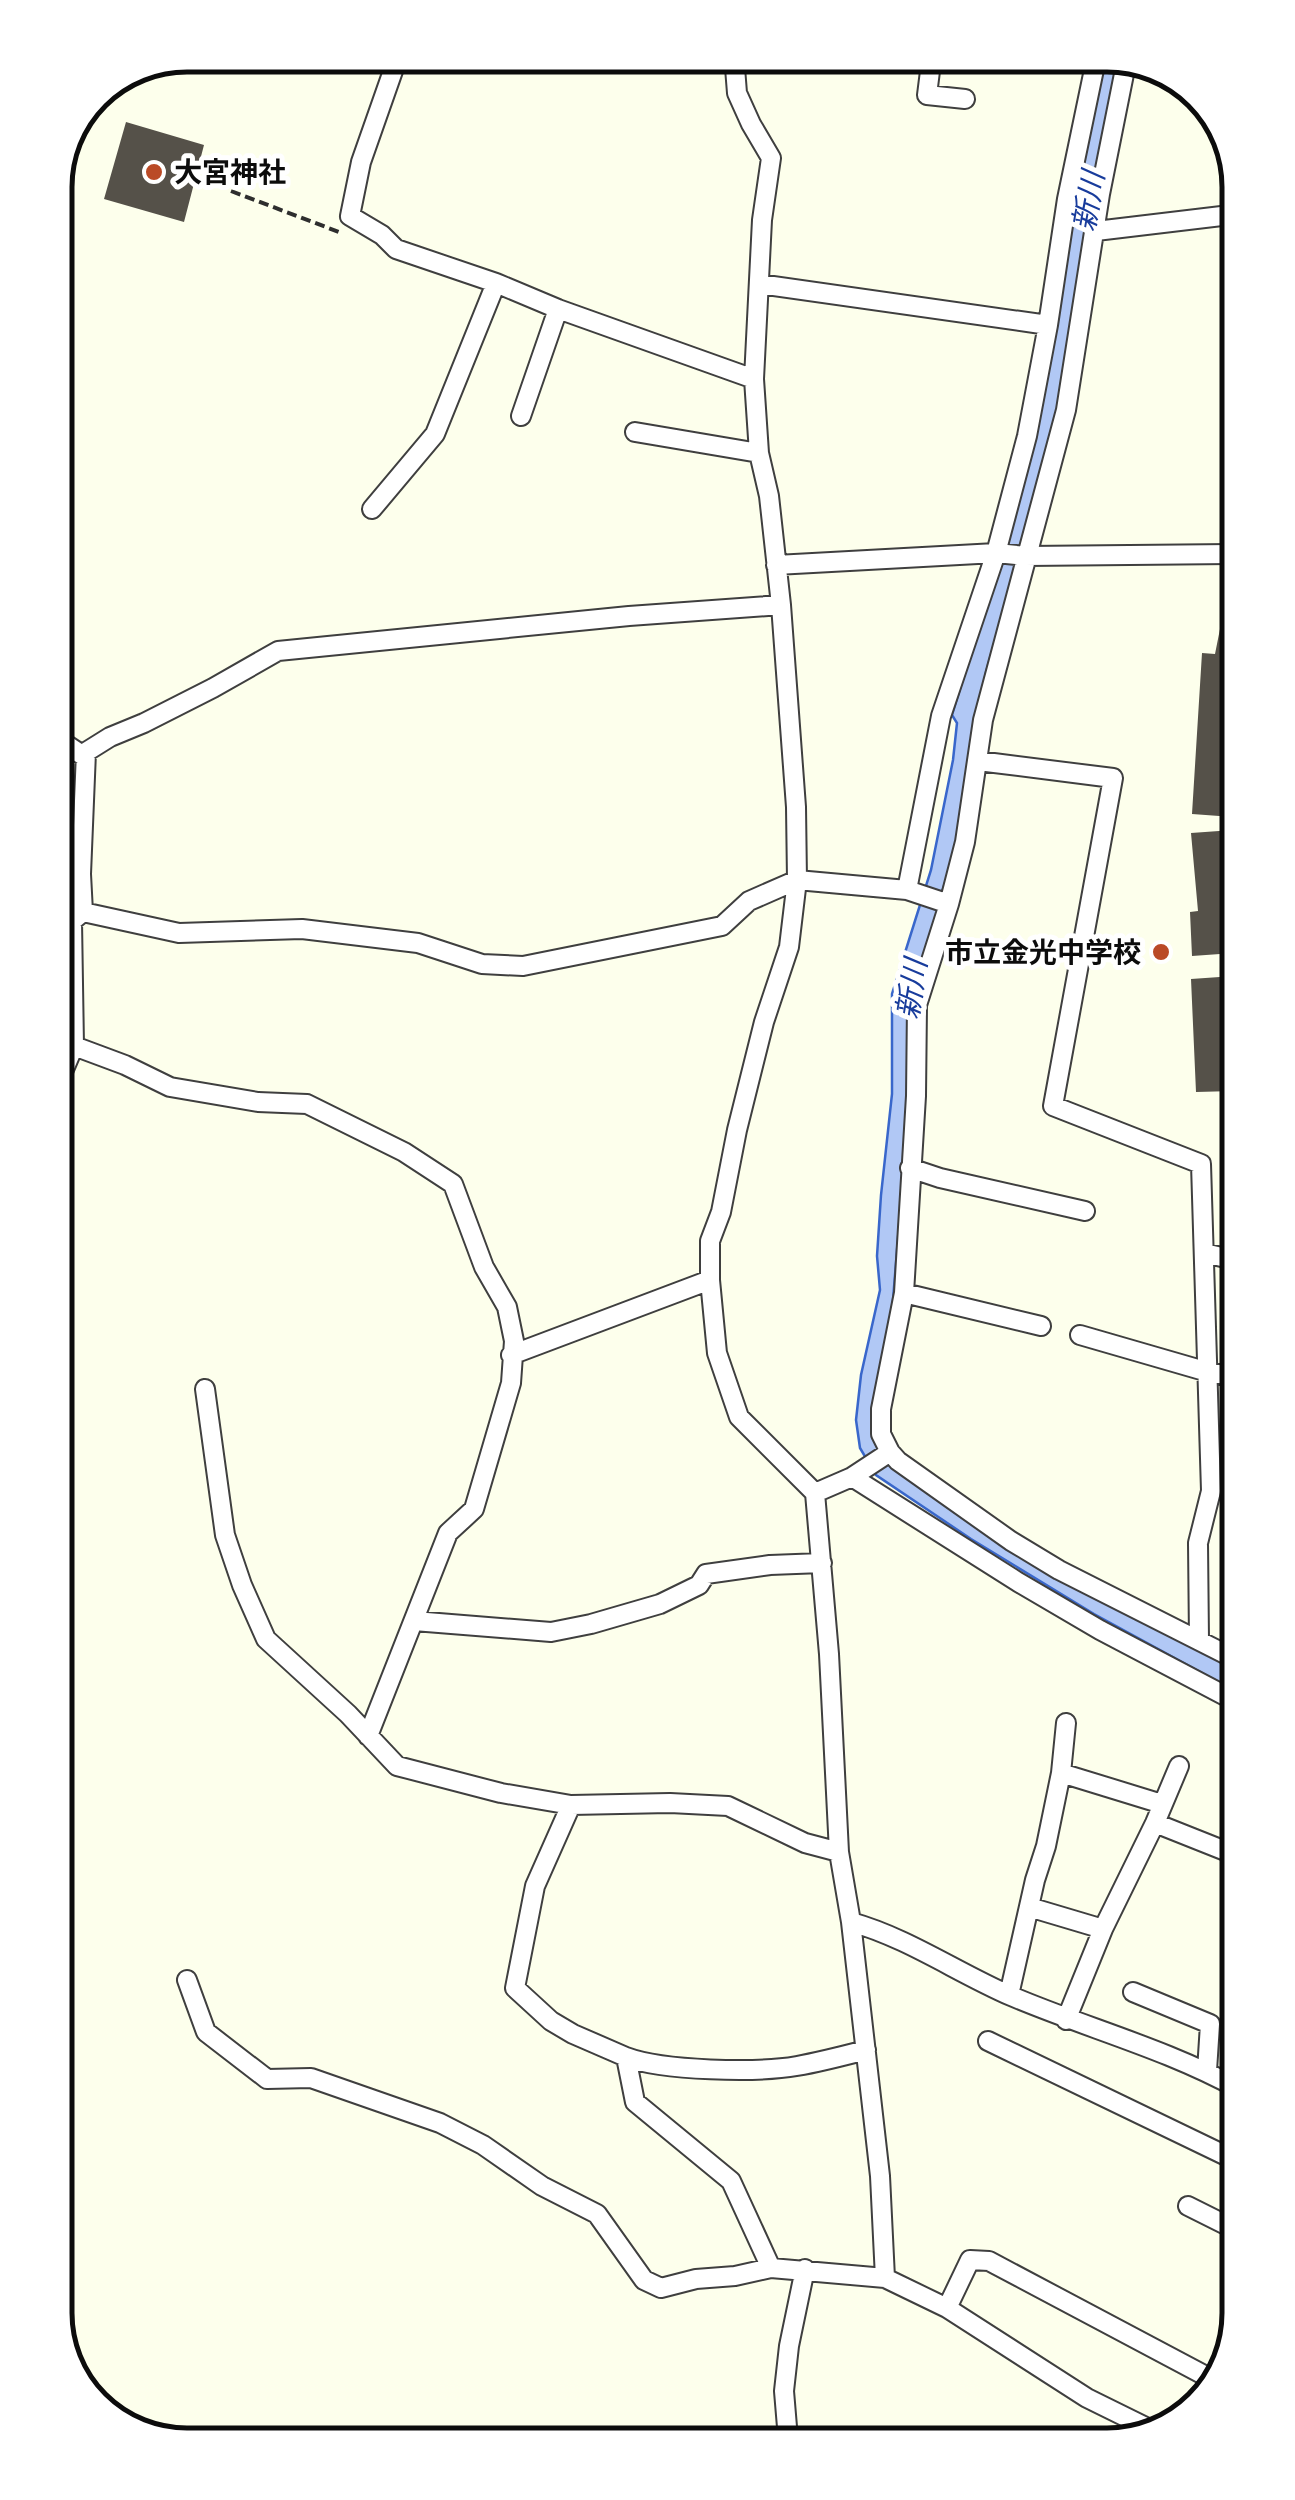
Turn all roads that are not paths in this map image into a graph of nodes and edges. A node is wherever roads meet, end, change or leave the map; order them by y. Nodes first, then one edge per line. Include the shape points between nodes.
1 (393, 72) edge
2 (735, 73) edge
3 (929, 73) edge
4 (1093, 73) edge
5 (1125, 74) edge
6 (965, 100) dead end
7 (1222, 216) edge
8 (1096, 231) junction
9 (496, 283) junction
10 (759, 284) junction
11 (558, 308) junction
12 (1048, 324) junction
13 (754, 380) junction
14 (521, 416) dead end
15 (635, 432) dead end
16 (759, 453) junction
17 (372, 509) dead end
18 (996, 553) junction
19 (1222, 554) edge
20 (1028, 556) junction
21 (776, 564) junction
22 (781, 605) junction
23 (73, 749) edge
24 (85, 757) junction
25 (978, 761) junction
26 (797, 880) junction
27 (907, 890) junction
28 (949, 904) junction
29 (73, 911) edge
30 (73, 918) edge
31 (73, 987) edge
32 (74, 1046) junction
33 (73, 1049) edge
34 (910, 1168) junction
35 (1085, 1211) dead end
36 (1204, 1252) junction
37 (1222, 1257) edge
38 (710, 1280) junction
39 (904, 1293) junction
40 (1041, 1326) dead end
41 (1080, 1336) dead end
42 (512, 1355) junction
43 (1208, 1372) junction
44 (1222, 1374) edge
45 (205, 1389) dead end
46 (890, 1452) junction
47 (852, 1477) junction
48 (815, 1493) junction
49 (822, 1564) junction
50 (414, 1621) junction
51 (1199, 1640) junction
52 (1222, 1652) edge
53 (1222, 1694) edge
54 (1066, 1723) dead end
55 (368, 1736) junction
56 (1179, 1766) dead end
57 (1061, 1773) junction
58 (1162, 1804) junction
59 (571, 1805) junction
60 (1156, 1823) junction
61 (1222, 1850) edge
62 (839, 1852) junction
63 (1029, 1907) junction
64 (850, 1922) junction
65 (1103, 1930) junction
66 (187, 1980) dead end
67 (1133, 1992) dead end
68 (1009, 1995) junction
69 (1066, 2020) junction
70 (988, 2041) dead end
71 (866, 2050) junction
72 (626, 2057) junction
73 (1207, 2071) junction
74 (1222, 2079) edge
75 (1222, 2154) edge
76 (1188, 2206) dead end
77 (1222, 2223) edge
78 (771, 2268) junction
79 (805, 2270) junction
80 (885, 2278) junction
81 (947, 2308) junction
82 (1203, 2375) edge
83 (1138, 2423) edge
84 (787, 2428) edge

1 - 9 street via 350,216 396,249
2 - 10 street via 737,94 771,158
3 - 6 street via 926,95
4 - 12 street
5 - 8 street
7 - 8 street
8 - 20 street via 1066,410
9 - 11 street
9 - 17 street via 436,434
10 - 12 street
10 - 13 street
11 - 13 street
11 - 14 street
12 - 18 street
13 - 16 street
15 - 16 street
16 - 21 street
18 - 20 street
18 - 21 street
18 - 27 street via 940,716
19 - 20 street
20 - 25 street
21 - 22 street
22 - 24 street via 278,650
22 - 26 street
23 - 24 street
24 - 29 street via 81,874
25 - 28 street
25 - 36 street via 1112,778 1052,1106 1201,1164
26 - 27 street
26 - 30 street via 749,901 722,926 523,966 482,964 418,943 302,930 179,932
26 - 38 street via 789,947 710,1242
27 - 28 street
28 - 34 street via 916,1005
31 - 32 street
32 - 33 street
32 - 42 street via 170,1087 308,1104 453,1184 507,1307
34 - 35 street
34 - 39 street
36 - 37 street
36 - 43 street
38 - 42 street
38 - 48 street via 717,1354 739,1417
39 - 40 street
39 - 46 street via 880,1409
41 - 43 street
42 - 50 street via 511,1383 474,1509 448,1532
43 - 44 street
43 - 51 street via 1211,1491 1198,1544
45 - 55 street via 225,1535 266,1639
46 - 47 street
46 - 51 street via 1011,1541
47 - 48 street
47 - 53 street via 1067,1610
48 - 49 street
49 - 50 street via 706,1574 699,1585 660,1604 551,1632
49 - 62 street
50 - 55 street
51 - 52 street
54 - 57 street
55 - 59 street via 397,1766
56 - 58 street
57 - 58 street
57 - 63 street
58 - 60 street
59 - 62 street via 728,1806 805,1844
59 - 72 street via 535,1886 515,1988 551,2022
60 - 61 street
60 - 65 street
62 - 64 street
63 - 65 street
63 - 68 street
64 - 68 street via 905,1941
64 - 71 street
65 - 69 street
66 - 78 street via 206,2032 268,2079 312,2078 483,2145 597,2214 644,2280 660,2288
67 - 73 street via 1210,2024
68 - 69 street
69 - 73 street
70 - 75 street
71 - 72 street via 794,2067 682,2068
71 - 80 street
72 - 78 street via 635,2102 731,2180
73 - 74 street
76 - 77 street
78 - 79 street
79 - 80 street
79 - 84 street via 784,2391
80 - 81 street
81 - 82 street via 970,2260 989,2261
81 - 83 street

